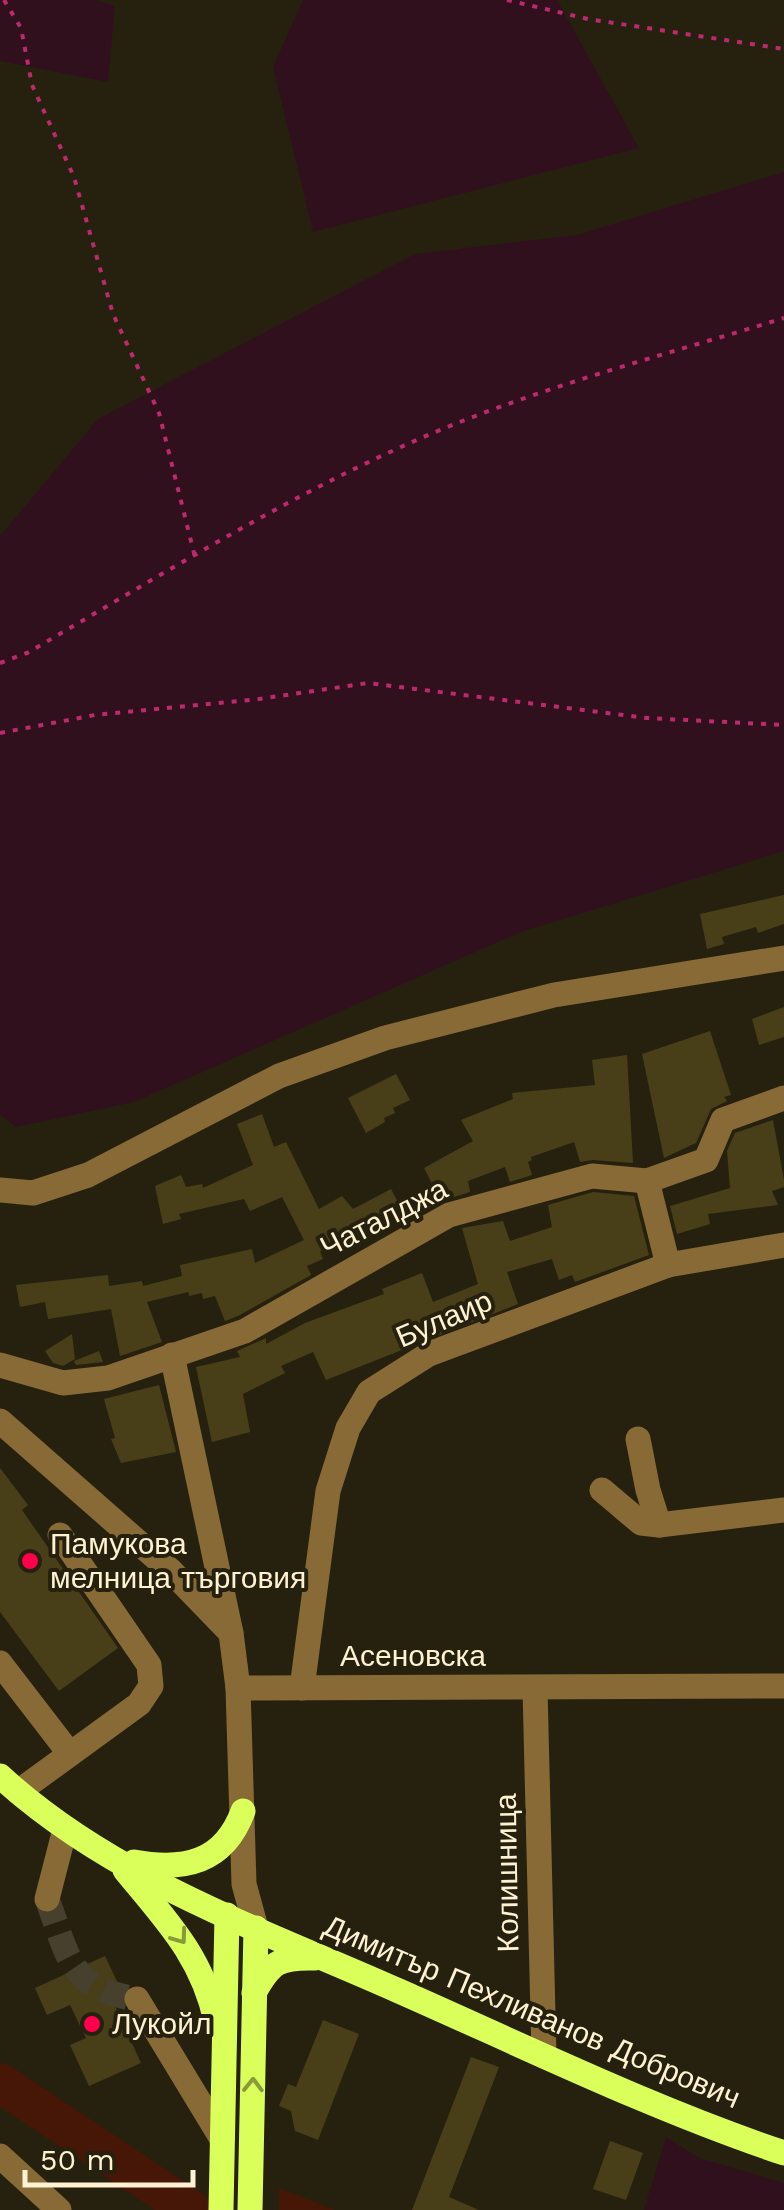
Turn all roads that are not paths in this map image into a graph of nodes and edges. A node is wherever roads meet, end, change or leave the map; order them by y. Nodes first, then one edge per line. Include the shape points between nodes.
1 (784, 958) edge
2 (784, 1098) edge
3 (647, 1181) junction
4 (0, 1190) edge
5 (784, 1245) edge
6 (668, 1265) junction
7 (172, 1355) junction
8 (0, 1365) edge
9 (0, 1422) edge
10 (638, 1439) dead end
11 (602, 1490) dead end
12 (784, 1510) edge
13 (659, 1525) junction
14 (60, 1535) dead end
15 (230, 1634) junction
16 (0, 1662) edge
17 (784, 1686) edge
18 (238, 1688) junction
19 (302, 1688) junction
20 (536, 1688) junction
21 (70, 1754) junction
22 (9, 1784) edge
23 (243, 1812) junction
24 (65, 1828) junction
25 (110, 1857) junction
26 (244, 1884) junction
27 (48, 1899) tunnel mouth
28 (227, 1915) junction
29 (256, 1928) junction
30 (326, 1958) junction
31 (254, 1994) junction
32 (137, 1999) tunnel mouth
33 (544, 2056) junction
34 (224, 2059) junction
35 (783, 2146) edge
36 (222, 2151) junction
37 (0, 2156) edge
38 (59, 2210) edge
39 (221, 2210) edge
40 (250, 2210) edge

1 - 4 street via 554,995 385,1038 278,1076 88,1174 34,1193
2 - 3 street, Чаталджа via 724,1120 706,1160
3 - 6 street
3 - 7 street, Чаталджа via 592,1176 448,1215 245,1331
5 - 6 street, Булаир
6 - 19 street, Булаир via 429,1354 369,1392 348,1428 328,1491
7 - 8 street, Чаталджа via 108,1378 62,1384
7 - 15 street
9 - 15 street via 171,1571
10 - 13 street
11 - 13 street via 642,1523
12 - 13 street
14 - 21 street via 152,1676 139,1704
15 - 18 street
16 - 21 street
17 - 20 street, Асеновска
18 - 19 street, Асеновска
18 - 23 street
19 - 20 street, Асеновска
20 - 33 street, Колишница
21 - 22 street
22 - 24 main road
23 - 25 main road via 230,1840 187,1864 152,1866
23 - 26 street
24 - 25 main road
24 - 27 street
25 - 28 main road, Димитър Пехливанов Добрович
25 -> 34 main road via 186,1944 210,1995
26 - 28 street
26 - 29 street
28 - 29 main road, Димитър Пехливанов Добрович
28 - 34 main road
29 - 30 main road, Димитър Пехливанов Добрович
29 - 31 main road
30 - 31 main road via 280,1961
30 - 33 main road, Димитър Пехливанов Добрович
40 -> 31 main road
32 - 36 street
33 - 35 main road, Димитър Пехливанов Добрович
34 - 36 main road
36 - 39 main road
37 - 38 street

